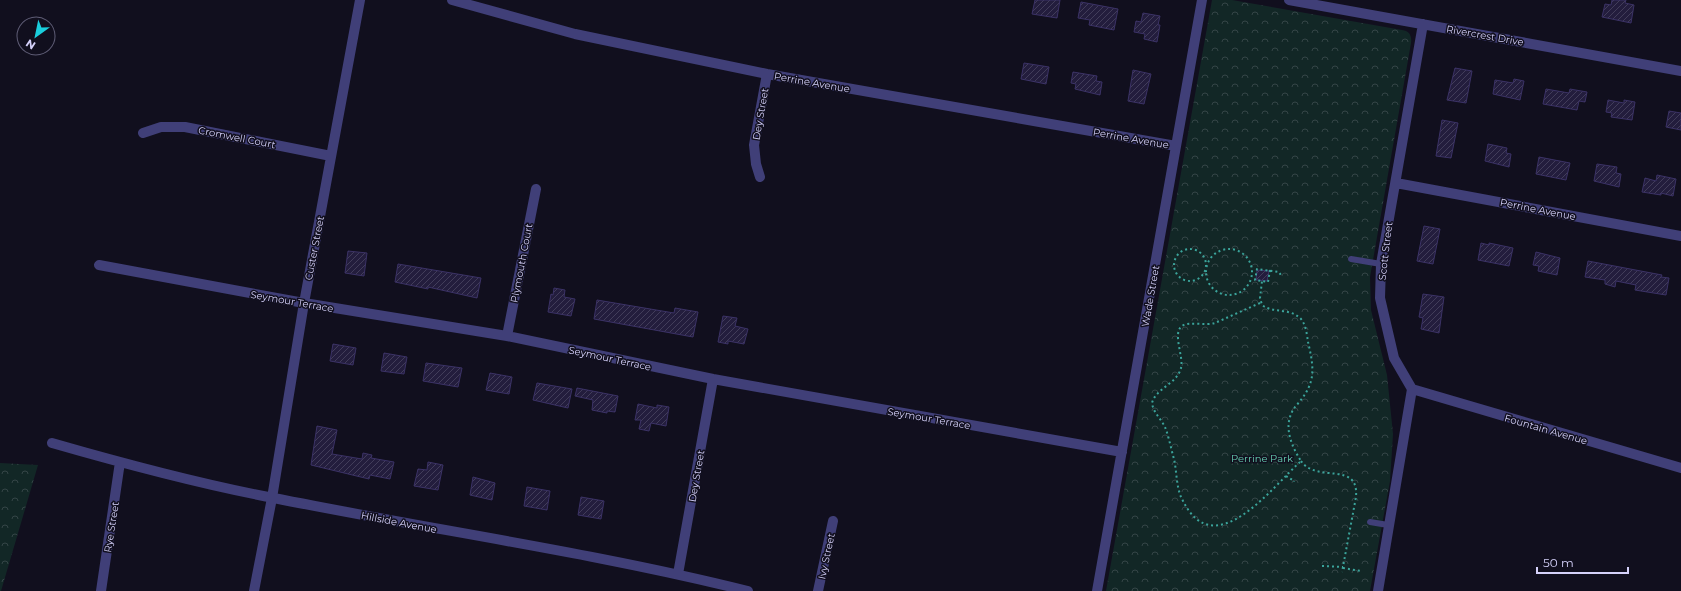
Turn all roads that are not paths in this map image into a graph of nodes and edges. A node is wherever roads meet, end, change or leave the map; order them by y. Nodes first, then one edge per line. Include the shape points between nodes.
1 (360, 0) edge
2 (452, 0) edge
3 (1202, 0) edge
4 (1289, 0) edge
5 (1333, 4) edge
6 (1423, 24) junction
7 (1681, 71) edge
8 (767, 74) junction
9 (143, 134) dead end
10 (1176, 146) junction
11 (331, 156) junction
12 (760, 177) dead end
13 (1396, 182) junction
14 (536, 189) dead end
15 (1681, 236) edge
16 (1351, 259) dead end
17 (99, 264) dead end
18 (1381, 264) junction
19 (304, 303) junction
20 (507, 336) junction
21 (713, 379) junction
22 (1412, 389) junction
23 (52, 444) dead end
24 (1122, 452) junction
25 (120, 462) junction
26 (1681, 468) edge
27 (272, 498) junction
28 (833, 521) dead end
29 (1370, 522) dead end
30 (1388, 525) junction
31 (678, 574) junction
32 (101, 591) edge
33 (254, 591) edge
34 (748, 591) edge
35 (818, 591) edge
36 (1097, 591) edge
37 (1378, 591) edge

1 - 11 street, Custer Street
2 - 8 street, Perrine Avenue via 575,34
3 - 10 street, Wade Street
4 - 5 street, Rivercrest Drive
5 - 6 street, Rivercrest Drive
6 - 7 street, Rivercrest Drive
6 - 13 street, Scott Street
8 - 10 street, Perrine Avenue
8 - 12 street, Dey Street via 754,145
9 - 11 street, Cromwell Court via 161,127 185,127
10 - 24 street, Wade Street
11 - 19 street, Custer Street
13 - 15 street, Perrine Avenue
13 - 18 street, Scott Street
14 - 20 street, Plymouth Court
16 - 18 lane
17 - 19 street, Seymour Terrace
18 - 22 street, Scott Street via 1380,298 1394,358
19 - 20 street, Seymour Terrace
19 - 27 street, Custer Street
20 - 21 street, Seymour Terrace
21 - 24 street, Seymour Terrace
21 - 31 street, Dey Street
22 - 26 street, Fountain Avenue
22 - 30 street
23 - 25 street, Hillside Avenue
24 - 36 street, Wade Street
25 - 27 street, Hillside Avenue
25 - 32 street, Rye Street
27 - 31 street, Hillside Avenue
27 - 33 street, Custer Street
28 - 35 street, Ivy Street
29 - 30 lane
30 - 37 street
31 - 34 street, Hillside Avenue

